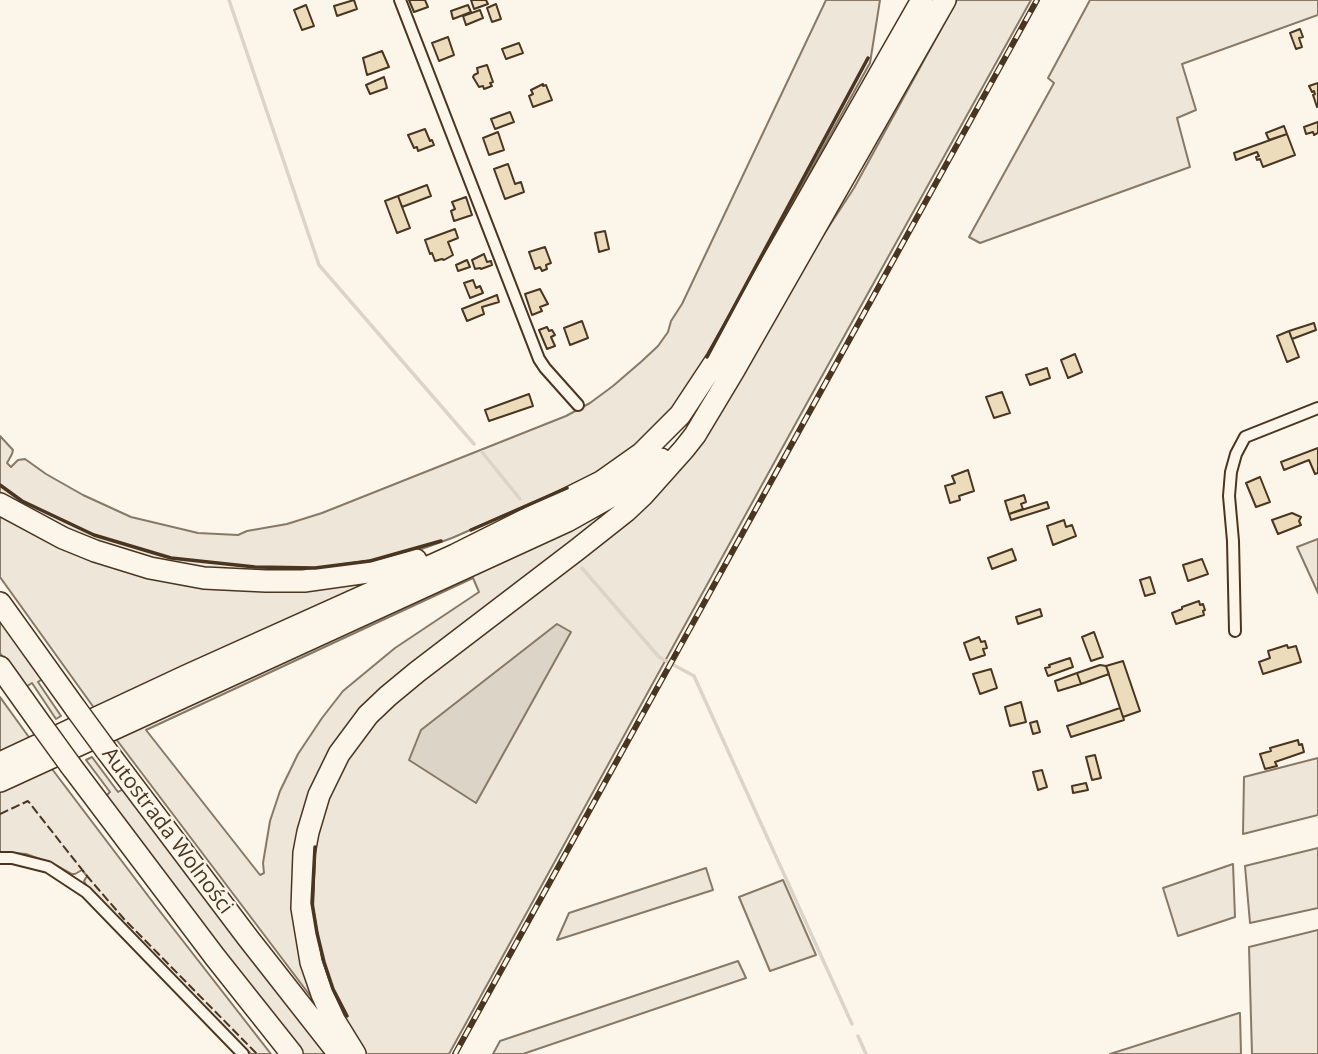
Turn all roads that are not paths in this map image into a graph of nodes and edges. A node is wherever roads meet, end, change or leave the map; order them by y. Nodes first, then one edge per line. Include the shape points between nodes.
1 (400, 0) edge
2 (922, 0) edge
3 (945, 0) edge
4 (578, 405) dead end
5 (1318, 408) edge
6 (709, 410) junction
7 (0, 504) edge
8 (513, 524) junction
9 (0, 603) edge
10 (1234, 631) dead end
11 (3, 672) edge
12 (0, 763) edge
13 (0, 781) edge
14 (0, 858) edge
15 (243, 1054) edge
16 (292, 1054) edge
17 (339, 1054) edge
18 (355, 1054) edge

1 - 4 street via 539,359
2 - 8 highway via 717,359 680,415 615,473
3 - 6 highway
5 - 10 street via 1245,437 1236,454 1229,496
6 - 13 highway via 651,469 592,508
6 - 18 highway via 695,435 643,495 388,696 332,766 308,832 302,908 322,994
7 - 8 highway via 63,538 123,560 232,580 303,581 382,570
8 - 12 highway via 455,555
9 - 17 highway, Autostrada Wolności, bridge via 106,750
11 - 16 highway, Autostrada Wolności, bridge
14 - 15 street via 48,867 86,892

